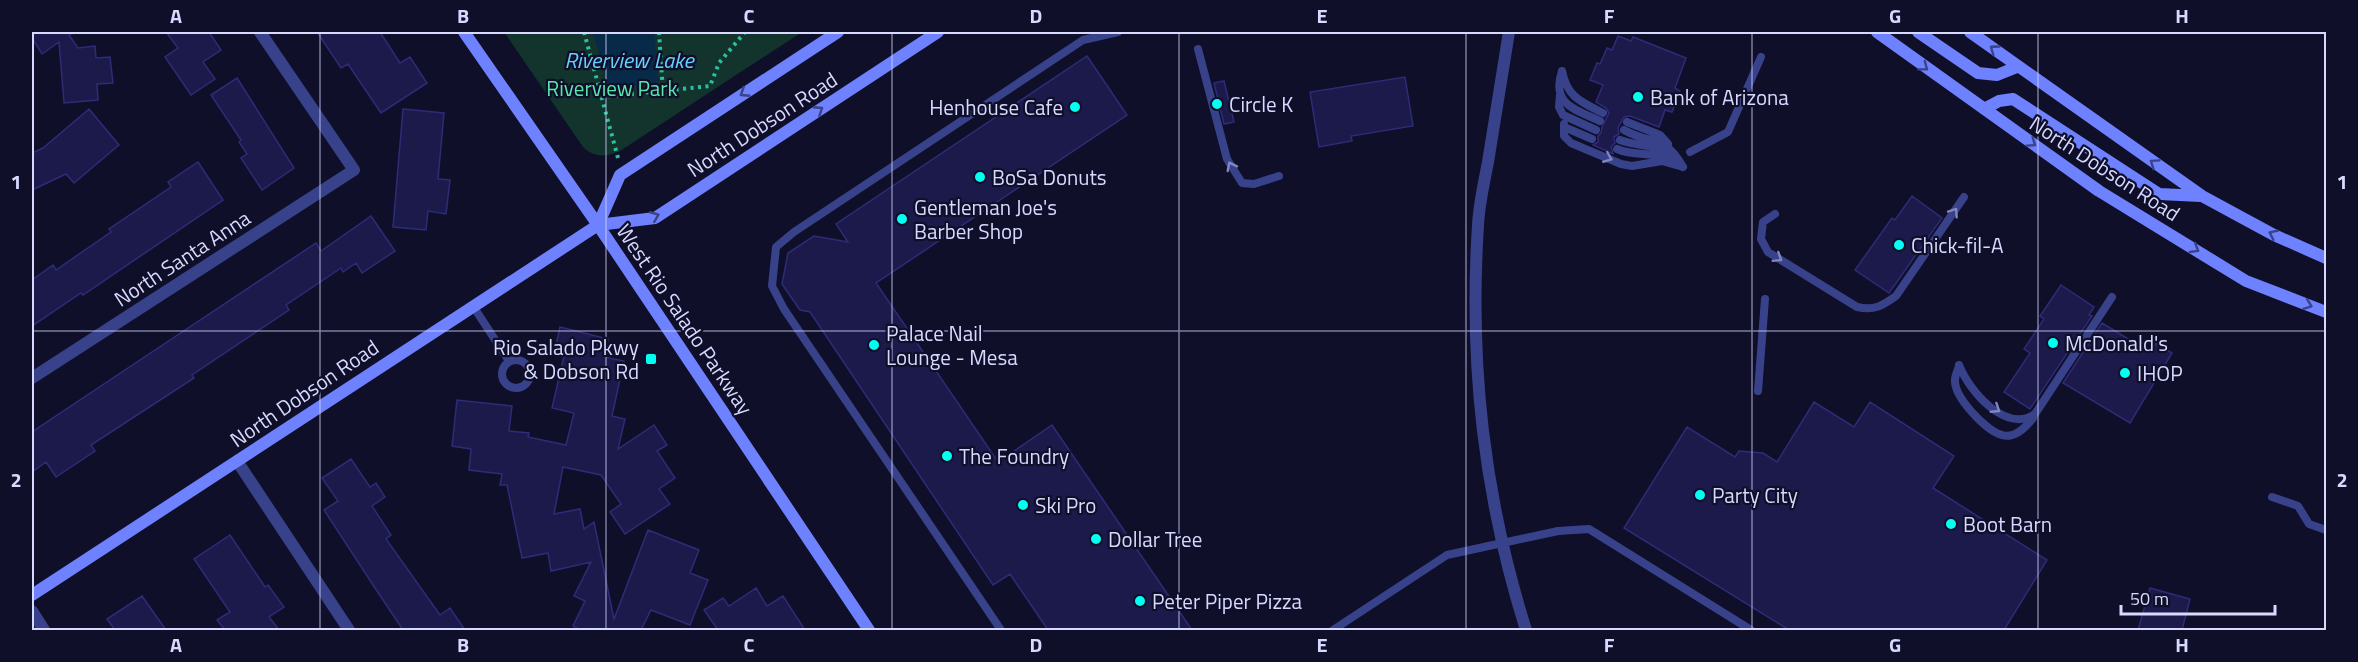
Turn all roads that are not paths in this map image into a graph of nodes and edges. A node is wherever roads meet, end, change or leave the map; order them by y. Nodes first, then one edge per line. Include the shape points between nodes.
1 (260, 32) edge
2 (464, 32) edge
3 (838, 32) edge
4 (938, 32) edge
5 (1118, 32) edge
6 (1509, 32) edge
7 (1877, 32) edge
8 (1918, 32) edge
9 (1970, 32) edge
10 (1198, 49) dead end
11 (1761, 57) dead end
12 (2017, 67) junction
13 (1560, 94) junction
14 (1984, 110) junction
15 (1563, 115) junction
16 (1626, 126) dead end
17 (1564, 128) junction
18 (1596, 130) dead end
19 (1592, 139) dead end
20 (1620, 140) dead end
21 (1617, 149) dead end
22 (1690, 152) dead end
23 (1683, 167) junction
24 (1279, 176) dead end
25 (1964, 196) dead end
26 (2202, 196) junction
27 (1775, 214) dead end
28 (598, 225) junction
29 (2326, 258) edge
30 (2112, 297) dead end
31 (1765, 299) dead end
32 (473, 306) junction
33 (2326, 312) edge
34 (509, 361) dead end
35 (32, 378) edge
36 (1758, 391) dead end
37 (2035, 414) junction
38 (237, 461) junction
39 (2272, 497) dead end
40 (2326, 530) edge
41 (1502, 542) junction
42 (32, 595) edge
43 (32, 611) edge
44 (44, 630) edge
45 (349, 630) edge
46 (869, 630) edge
47 (1001, 630) edge
48 (1333, 630) edge
49 (1526, 630) edge
50 (1752, 630) edge

1 - 35 street, North Santa Anna via 354,170
2 - 28 main road, West Rio Salado Parkway
3 -> 28 main road, North Dobson Road via 620,175
28 -> 4 main road, North Dobson Road via 655,218
5 - 47 lane via 1083,40 794,232 776,248 772,286 784,309
6 - 41 street via 1478,223 1476,279 1479,400 1487,475
7 -> 14 main road, North Dobson Road
8 - 12 main road via 1978,73 1997,75
12 -> 9 main road, North Dobson Road
24 -> 10 lane via 1242,183 1235,175 1227,159
11 - 22 lane via 1728,132
26 -> 12 main road, North Dobson Road
13 - 13 lane via 1562,71 1567,90 1601,117 1568,106
13 - 15 lane
14 - 26 main road via 1999,101 2013,99 2159,194
14 -> 33 main road, North Dobson Road via 2099,191 2246,281
15 - 17 lane
15 - 18 lane
16 - 23 lane via 1637,138 1659,141 1671,149
17 - 19 lane
17 -> 23 lane via 1570,143 1621,164 1662,161
20 - 23 lane via 1634,146 1658,147
21 - 23 lane via 1635,155 1663,156
27 -> 25 lane via 1763,222 1761,239 1768,252 1869,310 1896,296
29 -> 26 main road, North Dobson Road
28 - 32 main road, North Dobson Road
28 - 46 main road, West Rio Salado Parkway
30 - 37 lane
31 - 36 lane
32 - 34 lane
32 - 38 main road, North Dobson Road
37 -> 37 lane via 2026,428 2002,436 1959,396 1955,380 1959,365 1976,394 1997,411 2016,421 2026,421
38 - 42 main road, North Dobson Road
38 - 45 street
39 - 40 lane via 2298,506 2309,524
41 - 48 lane via 1447,555
41 - 49 street
41 - 50 lane via 1558,531 1589,530
43 - 44 street

